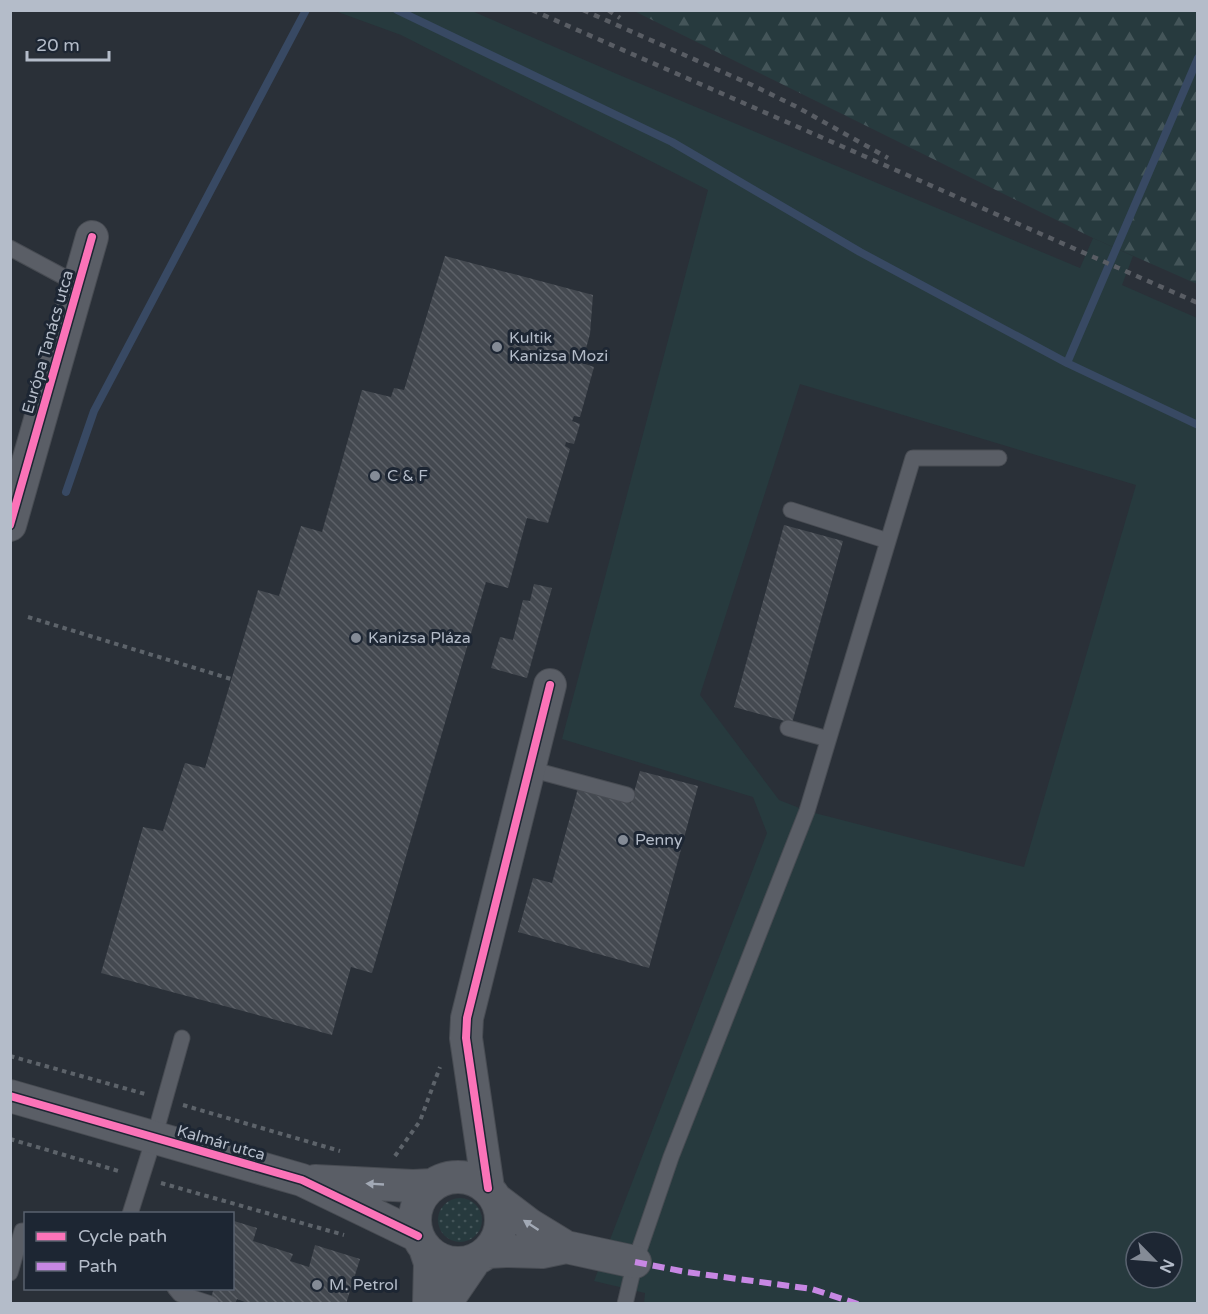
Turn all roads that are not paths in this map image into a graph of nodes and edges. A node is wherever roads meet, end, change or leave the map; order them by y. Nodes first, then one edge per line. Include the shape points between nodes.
1 (92, 237) dead end
2 (10, 248) edge
3 (79, 285) junction
4 (999, 458) dead end
5 (790, 510) dead end
6 (10, 525) edge
7 (888, 541) junction
8 (550, 685) dead end
9 (788, 728) dead end
10 (828, 739) junction
11 (530, 769) junction
12 (627, 795) dead end
13 (182, 1038) dead end
14 (10, 1096) edge
15 (475, 1100) junction
16 (154, 1138) junction
17 (302, 1180) junction
18 (440, 1181) junction
19 (492, 1194) junction
20 (131, 1212) edge
21 (24, 1231) edge
22 (421, 1242) junction
23 (566, 1247) junction
24 (481, 1256) junction
25 (635, 1262) junction
26 (10, 1273) edge
27 (177, 1290) edge
28 (211, 1304) edge
29 (429, 1304) edge
30 (445, 1304) edge
31 (625, 1304) edge

1 - 3 street, Európa Tanács utca
2 - 3 lane
3 - 6 street, Európa Tanács utca
4 - 7 lane via 913,458
5 - 7 lane
7 - 10 lane
8 - 11 street
9 - 10 lane
10 - 25 lane via 807,811 684,1123
11 - 12 lane
11 - 15 street via 467,1018
13 - 16 lane
14 - 16 street, Kalmár utca
15 - 18 street via 465,1139
15 - 19 street
16 - 17 street, Kalmár utca
16 - 20 lane
18 -> 17 street, Kalmár utca via 413,1186
17 - 22 street, Kalmár utca
18 - 19 street via 461,1177 476,1180
18 - 22 street via 423,1195 416,1208 415,1222
23 -> 19 street
19 - 24 street via 501,1214 501,1228 496,1242
21 - 26 lane
22 - 24 street via 435,1257 448,1262 462,1264
22 - 29 street via 430,1263
23 - 24 street
23 - 25 street
24 - 30 street
25 - 31 lane
27 - 28 lane

